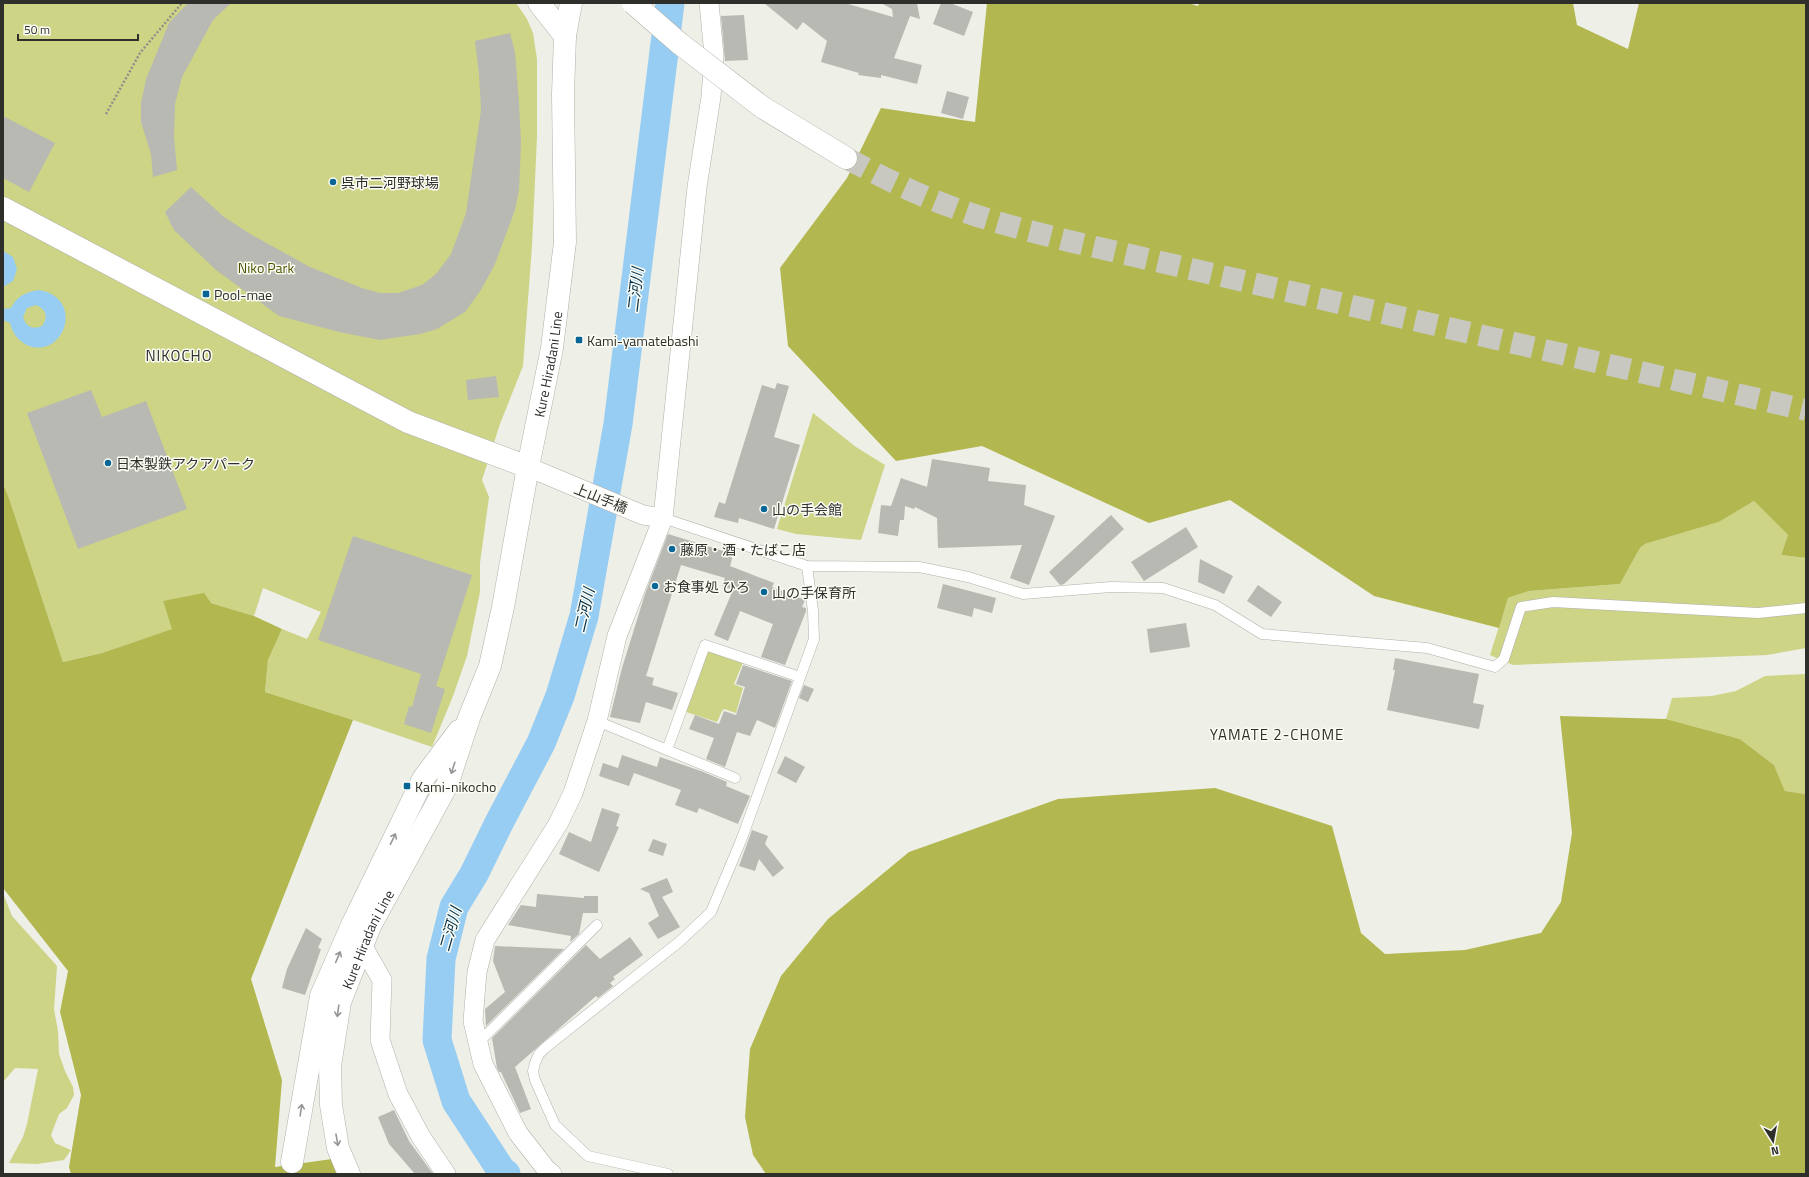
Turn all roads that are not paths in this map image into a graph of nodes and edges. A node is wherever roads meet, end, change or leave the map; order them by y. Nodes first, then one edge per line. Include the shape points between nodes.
1 (539, 3) edge
2 (571, 3) edge
3 (633, 3) edge
4 (709, 3) edge
5 (565, 36) junction
6 (846, 158) tunnel mouth
7 (3, 208) edge
8 (528, 467) junction
9 (663, 518) junction
10 (806, 566) junction
11 (1806, 608) edge
12 (800, 677) junction
13 (469, 718) junction
14 (597, 721) junction
15 (667, 750) junction
16 (735, 778) dead end
17 (597, 925) dead end
18 (362, 945) junction
19 (478, 1043) junction
20 (292, 1162) dead end
21 (349, 1174) edge
22 (446, 1174) edge
23 (552, 1174) edge
24 (668, 1174) edge

1 - 5 main road
2 - 5 main road, Kure Hiradani Line
3 - 6 main road, bridge via 679,43 762,106
4 - 9 street via 714,55 711,97 697,187
5 - 8 main road, Kure Hiradani Line via 565,242 552,348
7 - 8 main road via 408,422
8 - 9 street, 上山手橋 via 643,516
8 - 13 main road, Kure Hiradani Line via 490,666
9 - 10 lane
9 - 14 street via 617,636
10 - 11 lane via 919,567 968,577 1023,594 1111,586 1163,588 1215,605 1262,634 1427,648 1495,667 1504,659 1521,607 1553,602 1758,613
10 - 12 lane via 813,611 814,639
12 - 15 lane via 705,645
12 - 24 lane via 742,838 711,912 679,942 545,1048 535,1062 535,1080 555,1125 588,1156
13 -> 18 main road, Kure Hiradani Line via 447,785
20 -> 13 main road, Kure Hiradani Line via 321,996 353,923 423,779
14 - 15 lane
14 - 19 street via 573,793 558,824 485,940 477,972 473,1021
15 - 16 lane
17 - 19 lane
18 -> 21 main road, Kure Hiradani Line via 340,1002 330,1066 331,1105 338,1148
18 - 22 street via 382,980 380,1040 398,1094 421,1137
19 - 23 street via 483,1064 518,1133

